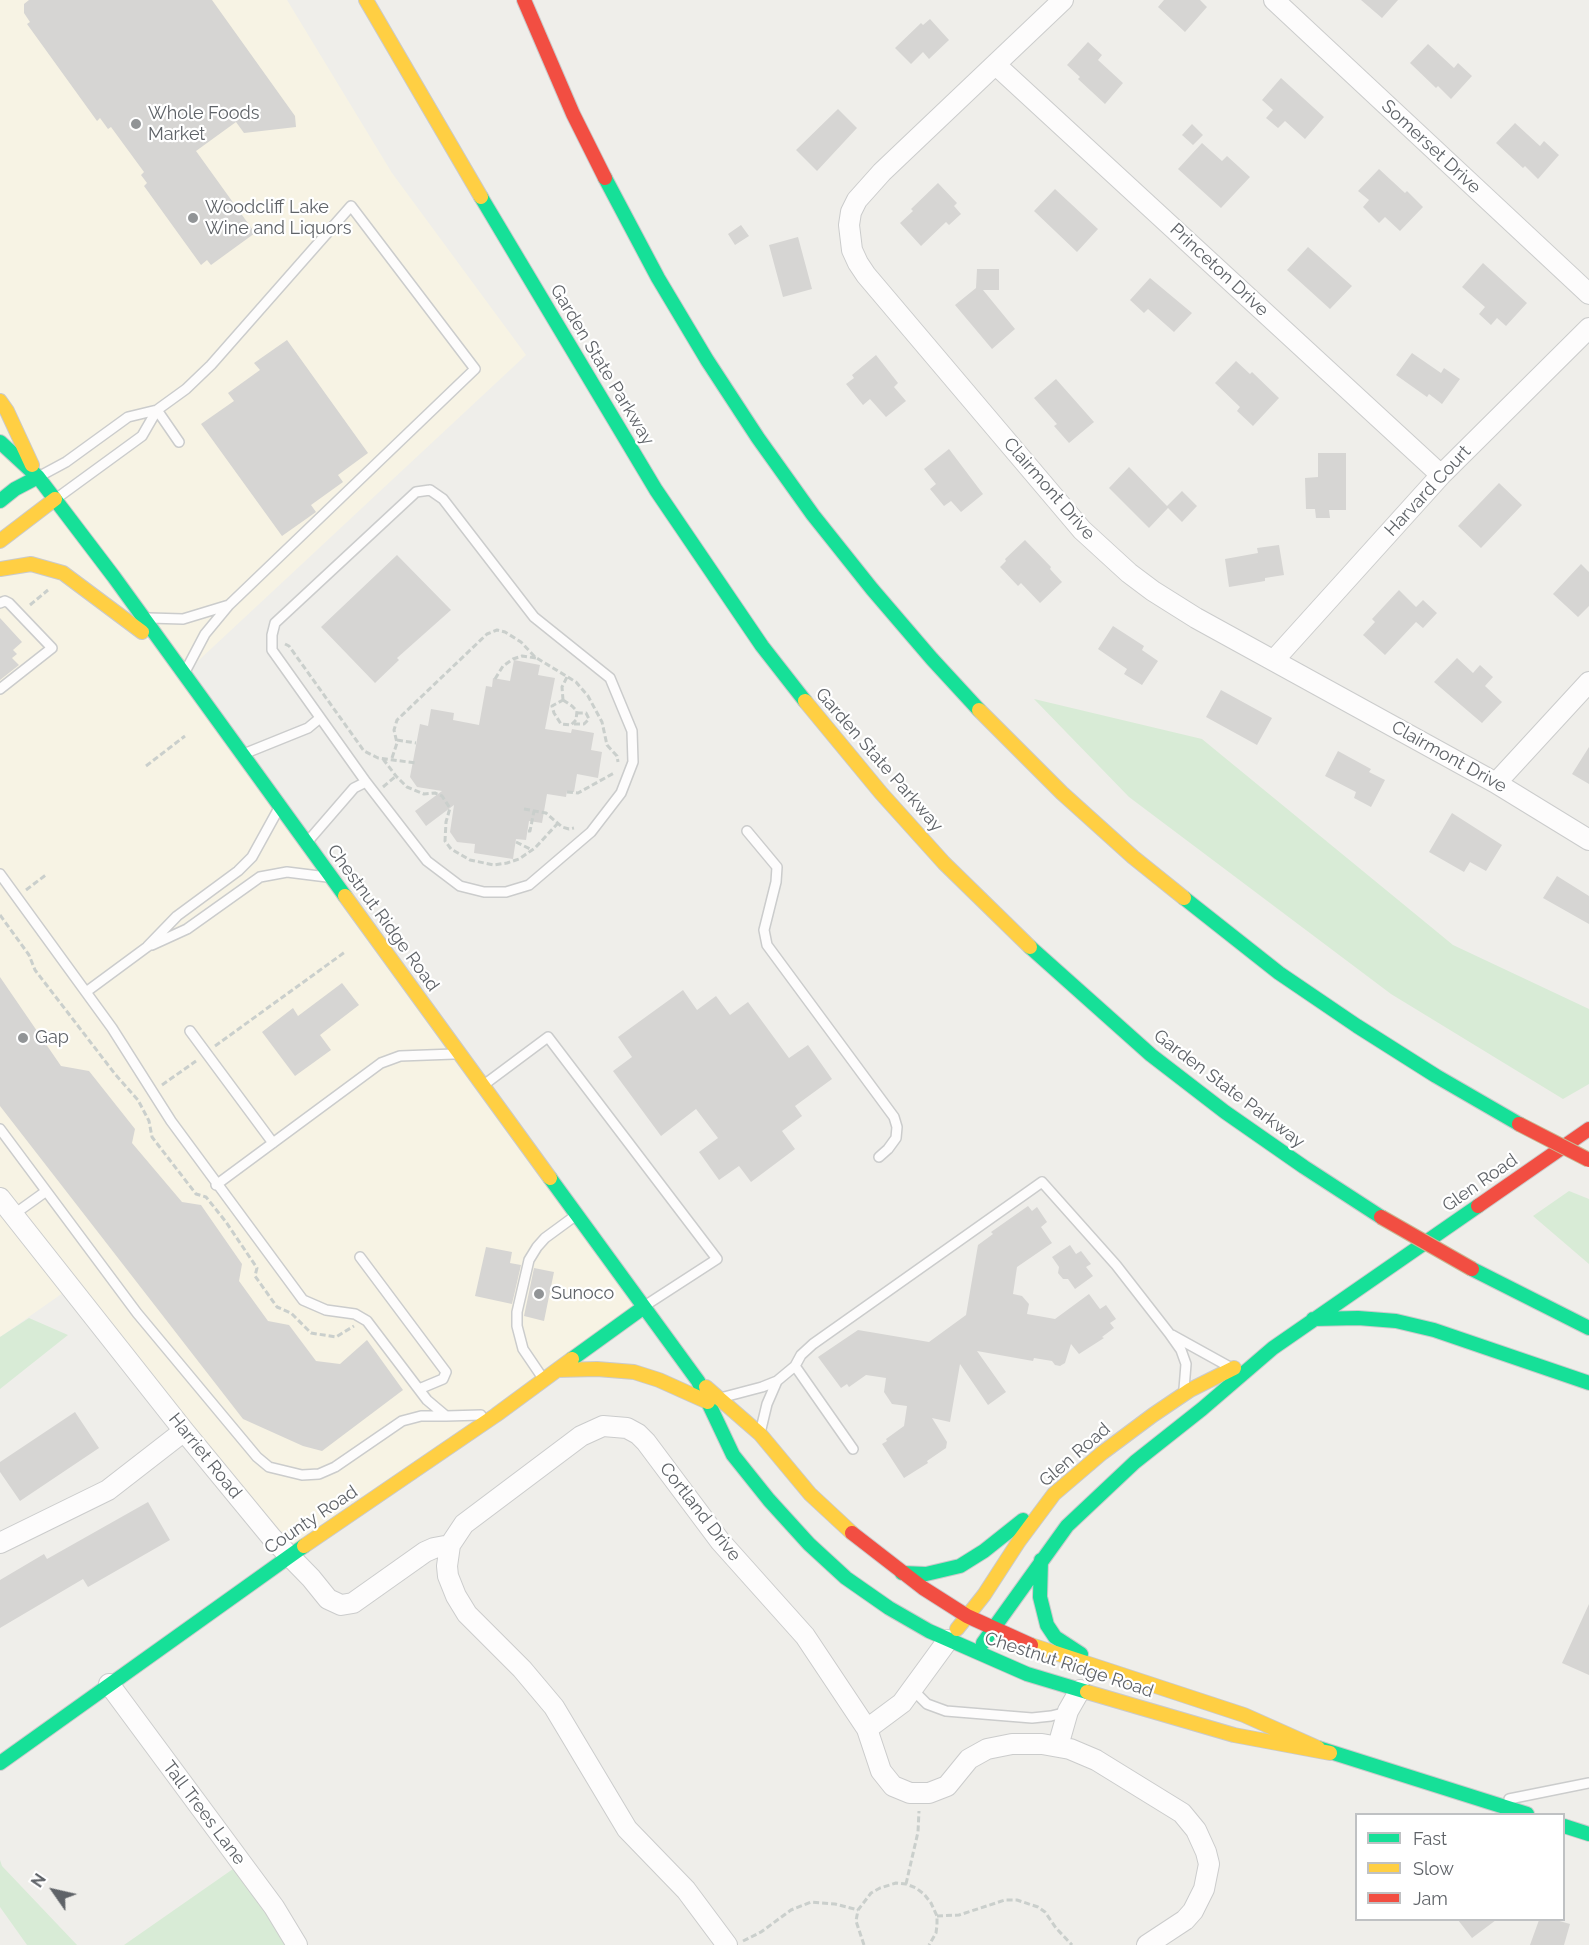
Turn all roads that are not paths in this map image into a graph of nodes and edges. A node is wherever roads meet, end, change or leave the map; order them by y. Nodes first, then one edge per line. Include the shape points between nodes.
1 (366, 0) edge
2 (524, 0) edge
3 (1063, 0) edge
4 (1274, 0) edge
5 (996, 65) junction
6 (1589, 294) edge
7 (1589, 328) edge
8 (0, 401) edge
9 (158, 410) junction
10 (0, 442) edge
11 (179, 442) dead end
12 (1441, 475) junction
13 (38, 477) junction
14 (55, 499) junction
15 (0, 501) edge
16 (0, 541) edge
17 (0, 569) edge
18 (0, 603) edge
19 (229, 605) junction
20 (142, 617) junction
21 (165, 650) junction
22 (1274, 660) junction
23 (183, 674) junction
24 (1589, 682) edge
25 (0, 689) edge
26 (320, 718) junction
27 (242, 754) junction
28 (366, 782) junction
29 (1496, 783) junction
30 (280, 806) junction
31 (747, 831) dead end
32 (1589, 840) edge
33 (307, 842) junction
34 (0, 874) edge
35 (333, 878) junction
36 (147, 947) junction
37 (86, 992) junction
38 (190, 1031) dead end
39 (459, 1054) junction
40 (483, 1086) junction
41 (0, 1129) edge
42 (1589, 1129) edge
43 (273, 1143) junction
44 (879, 1157) dead end
45 (1589, 1160) edge
46 (216, 1185) junction
47 (45, 1192) junction
48 (0, 1198) edge
49 (13, 1215) junction
50 (577, 1215) junction
51 (360, 1257) dead end
52 (644, 1307) junction
53 (1313, 1319) junction
54 (1589, 1328) edge
55 (1169, 1333) junction
56 (1273, 1348) junction
57 (795, 1366) junction
58 (1232, 1369) junction
59 (557, 1370) junction
60 (544, 1379) junction
61 (777, 1381) junction
62 (1589, 1383) edge
63 (419, 1389) junction
64 (1183, 1394) junction
65 (713, 1400) junction
66 (496, 1415) junction
67 (446, 1416) junction
68 (184, 1431) junction
69 (760, 1434) junction
70 (853, 1449) dead end
71 (1054, 1494) junction
72 (0, 1543) edge
73 (450, 1545) junction
74 (290, 1556) junction
75 (1041, 1559) junction
76 (902, 1573) junction
77 (967, 1616) junction
78 (993, 1629) junction
79 (948, 1640) junction
80 (975, 1654) junction
81 (1113, 1673) junction
82 (109, 1684) junction
83 (913, 1690) junction
84 (1080, 1690) junction
85 (1068, 1711) junction
86 (867, 1729) junction
87 (1058, 1746) junction
88 (1330, 1753) junction
89 (0, 1763) edge
90 (1589, 1783) edge
91 (1492, 1803) junction
92 (1521, 1813) edge
93 (1565, 1827) edge
94 (1589, 1834) edge
95 (297, 1945) edge
96 (727, 1945) edge
97 (1147, 1945) edge

1 - 54 main road, Garden State Parkway, bridge via 656,490 762,646 820,721 944,863 1080,993 1225,1112 1381,1217 1472,1269
2 - 45 main road, bridge via 614,197 707,360 813,515 932,659 1062,793 1133,857 1279,972 1436,1076
3 - 5 street, Clairmont Drive
4 - 6 street, Somerset Drive
5 - 12 street, Princeton Drive
5 - 22 street, Clairmont Drive via 857,200 849,225 858,263 1060,505 1105,552 1173,604
7 - 12 street, Harvard Court
8 - 13 main road, Chestnut Ridge Road
9 - 11 lane
9 - 13 lane via 128,417 66,462
9 - 14 lane via 142,436
9 - 19 lane via 211,365 351,206 476,369
10 - 13 main road, Chestnut Ridge Road
12 - 22 street, Harvard Court
13 - 14 main road, Chestnut Ridge Road
13 - 15 main road
14 - 16 main road
14 - 20 main road, Chestnut Ridge Road
17 - 21 main road via 31,564 63,573
18 - 25 lane via 14,608 52,648
19 - 20 lane via 183,619
19 - 23 lane via 205,634
20 - 21 main road, Chestnut Ridge Road
21 - 23 main road, Chestnut Ridge Road
22 - 29 street, Clairmont Drive
23 - 27 main road, Chestnut Ridge Road
24 - 29 street
26 - 27 lane via 308,728
26 - 28 lane
26 - 28 lane via 272,650 275,623 416,492 430,490 443,499 534,617 610,678 632,731 633,762 621,793 591,832 529,885 506,892 460,886 427,861
27 - 30 main road, Chestnut Ridge Road
28 - 33 lane via 354,788
29 - 32 street, Clairmont Drive
30 - 33 main road, Chestnut Ridge Road
30 - 36 lane via 252,856 238,871 177,916
31 - 44 lane via 777,867 764,930 767,945 894,1117 896,1138
33 - 35 main road, Chestnut Ridge Road
34 - 37 lane
35 - 36 lane via 287,872 260,877 187,929
35 - 39 main road, Chestnut Ridge Road
36 - 37 lane
37 - 46 lane
38 - 43 lane
39 - 40 main road, Chestnut Ridge Road
39 - 43 lane via 400,1056 368,1072
40 - 50 main road, Chestnut Ridge Road
40 - 52 lane via 548,1037 717,1259
41 - 47 lane
42 - 53 main road, Glen Road
43 - 46 lane
46 - 63 lane via 303,1300 368,1321
47 - 49 lane
47 - 67 lane via 137,1313 269,1467 302,1475 319,1474 402,1421
48 - 49 street, Harriet Road
49 - 68 street, Harriet Road
50 - 52 main road, Chestnut Ridge Road
50 - 60 lane via 537,1247 529,1260 517,1312 523,1349
51 - 63 lane via 446,1372 443,1379
52 - 59 main road, County Road
52 - 65 main road, Chestnut Ridge Road
53 - 56 main road, Glen Road
53 - 62 main road via 1396,1321 1434,1330
55 - 57 lane via 1116,1265 1042,1182 813,1344
55 - 58 lane
55 - 64 lane via 1186,1364
56 - 58 main road, Glen Road
56 - 75 main road, Glen Road via 1109,1485 1067,1526
57 - 61 lane
57 - 70 lane
58 - 64 main road, Glen Road
59 - 60 main road, County Road
59 - 65 main road via 634,1372
60 - 66 main road, County Road
61 - 65 lane
61 - 69 lane
63 - 67 lane
64 - 71 main road, Glen Road
65 - 69 main road, Chestnut Ridge Road
65 - 79 main road, Chestnut Ridge Road via 733,1455 808,1544 869,1594
66 - 67 lane
66 - 74 main road, County Road
68 - 72 street via 108,1490
68 - 74 street, Harriet Road
69 - 76 main road, Chestnut Ridge Road via 830,1514
71 - 76 main road via 960,1566 927,1574
71 - 77 main road, Glen Road
73 - 74 street, Harriet Road via 425,1552 346,1605 328,1599
73 - 86 street, Cortland Drive via 471,1516 588,1431 610,1425 633,1430 720,1541 805,1636
73 - 96 street via 448,1576 460,1605 540,1689 627,1829 686,1890
74 - 82 main road, County Road
75 - 78 main road, Glen Road
75 - 81 main road via 1041,1605 1050,1630 1063,1643
76 - 77 main road, Chestnut Ridge Road
77 - 78 main road, Chestnut Ridge Road
77 - 79 main road, Glen Road
78 - 80 main road, Glen Road
78 - 81 main road, Chestnut Ridge Road
79 - 80 main road, Chestnut Ridge Road
79 - 83 street
80 - 84 main road, Chestnut Ridge Road
81 - 88 main road, Chestnut Ridge Road via 1244,1715
82 - 89 main road, County Road
82 - 95 street, Tall Trees Lane via 274,1907
83 - 85 lane via 927,1704 946,1711 1032,1718
83 - 86 street
84 - 85 street
84 - 88 main road, Chestnut Ridge Road via 1234,1735
85 - 87 street
86 - 87 street, Cortland Drive via 877,1763 887,1779 901,1791 918,1795 946,1786 969,1759 987,1749 1020,1743
87 - 97 street via 1096,1760 1171,1806 1190,1821 1202,1840 1209,1864 1200,1900 1185,1920
88 - 91 main road, Chestnut Ridge Road
90 - 91 lane
91 - 92 main road, Chestnut Ridge Road
93 - 94 main road

